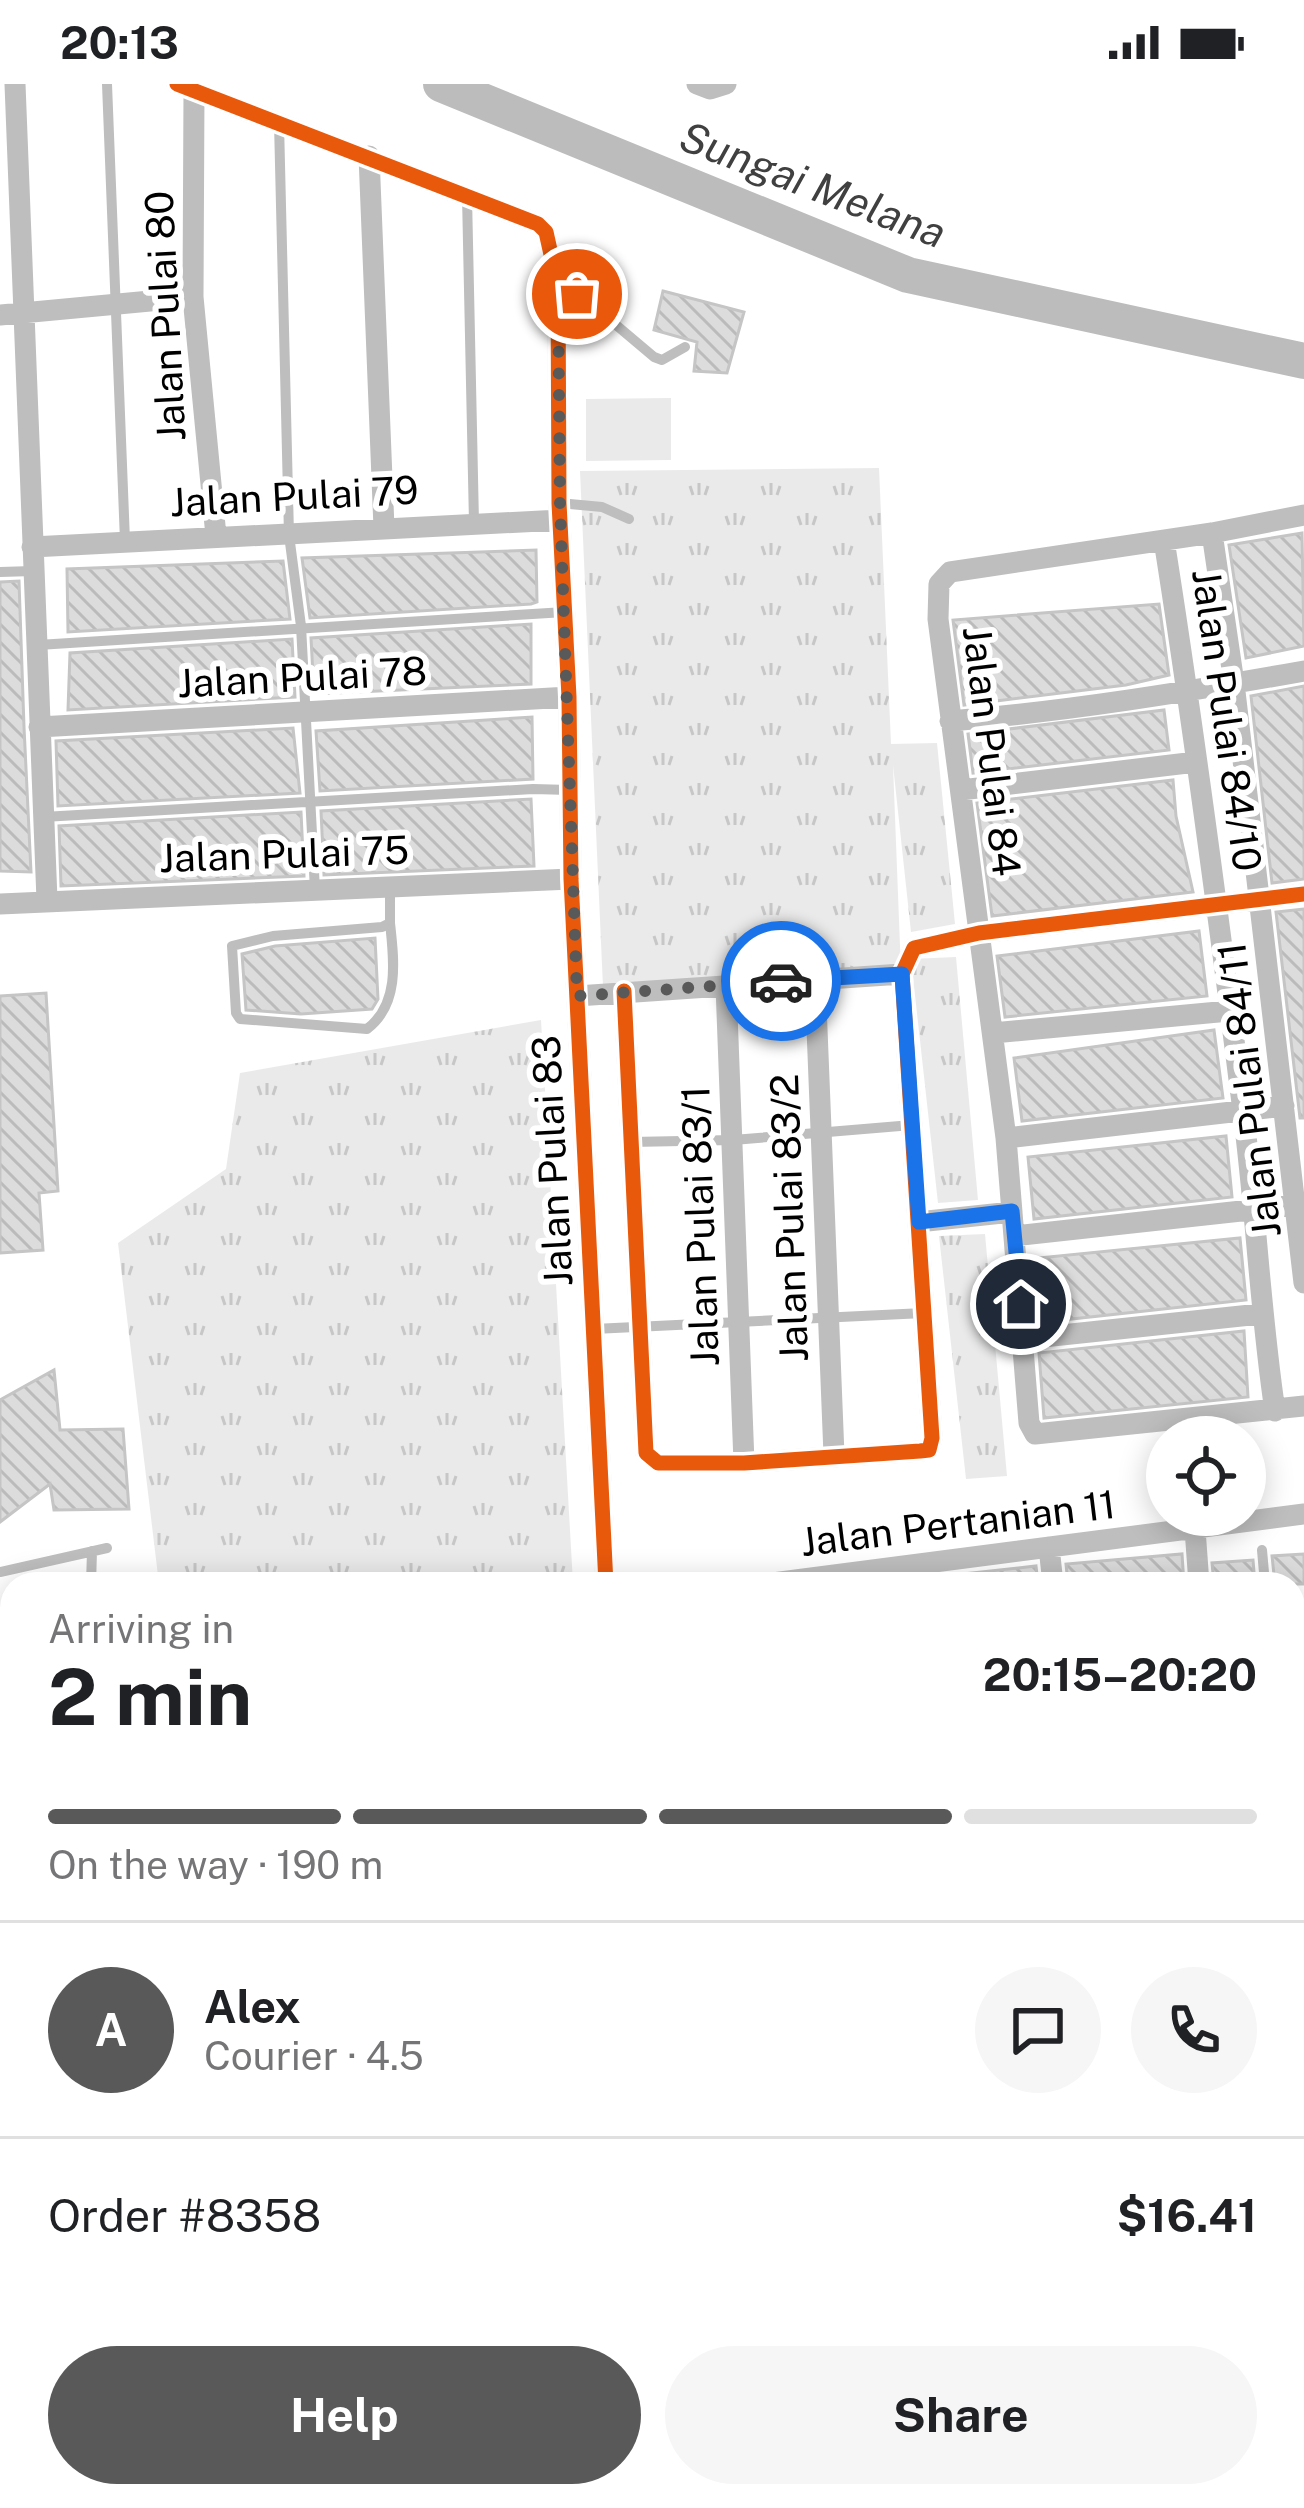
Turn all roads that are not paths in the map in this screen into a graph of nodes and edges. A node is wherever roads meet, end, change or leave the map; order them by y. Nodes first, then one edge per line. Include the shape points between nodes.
1 (15, 84) edge
2 (107, 84) edge
3 (697, 84) edge
4 (725, 86) edge
5 (186, 87) edge
6 (279, 123) junction
7 (369, 156) junction
8 (467, 193) junction
9 (558, 286) junction
10 (193, 297) junction
11 (115, 304) junction
12 (12, 314) edge
13 (686, 347) dead end
14 (560, 512) junction
15 (1304, 515) edge
16 (629, 519) dead end
17 (473, 523) junction
18 (384, 528) junction
19 (1212, 533) junction
20 (289, 535) junction
21 (216, 536) junction
22 (1164, 540) junction
23 (125, 541) junction
24 (32, 547) junction
25 (34, 571) junction
26 (0, 572) edge
27 (565, 612) junction
28 (301, 626) junction
29 (38, 645) junction
30 (1304, 671) edge
31 (1234, 683) junction
32 (1189, 694) junction
33 (569, 697) junction
34 (304, 712) junction
35 (950, 722) junction
36 (39, 727) junction
37 (1196, 762) junction
38 (570, 790) junction
39 (961, 790) junction
40 (310, 804) junction
41 (44, 817) junction
42 (571, 879) junction
43 (389, 886) junction
44 (315, 890) junction
45 (1304, 895) edge
46 (47, 900) junction
47 (1259, 900) junction
48 (0, 904) edge
49 (1218, 905) junction
50 (390, 923) junction
51 (979, 933) junction
52 (902, 974) junction
53 (815, 979) junction
54 (726, 986) junction
55 (624, 991) junction
56 (577, 996) junction
57 (1229, 1011) junction
58 (993, 1033) junction
59 (1284, 1106) junction
60 (1243, 1112) junction
61 (912, 1125) junction
62 (821, 1131) junction
63 (1006, 1138) junction
64 (733, 1140) junction
65 (631, 1142) junction
66 (1298, 1160) edge
67 (1296, 1205) junction
68 (1012, 1211) junction
69 (1255, 1211) junction
70 (919, 1222) junction
71 (1014, 1236) junction
72 (1304, 1282) edge
73 (924, 1313) junction
74 (1260, 1314) junction
75 (830, 1315) junction
76 (742, 1322) junction
77 (640, 1327) junction
78 (594, 1329) junction
79 (1024, 1339) junction
80 (1304, 1406) edge
81 (1275, 1411) junction
82 (834, 1455) junction
83 (744, 1462) junction
84 (1304, 1514) edge
85 (1266, 1519) edge
86 (1146, 1534) edge
87 (1196, 1536) edge
88 (106, 1547) dead end
89 (1049, 1547) junction
90 (1262, 1550) dead end
91 (92, 1551) junction
92 (0, 1572) edge
93 (91, 1572) edge
94 (605, 1572) edge
95 (926, 1572) edge
96 (1052, 1572) edge
97 (1198, 1572) edge
98 (1264, 1572) edge

1 - 12 street
2 - 11 lane
3 - 4 street
5 - 6 street
5 - 10 street, Jalan Pulai 80
6 - 7 street
6 - 20 lane
7 - 8 street
7 - 18 street
8 - 9 street, Jalan Pulai 83 via 546,232
8 - 17 lane
9 - 13 lane via 654,358
9 - 14 street, Jalan Pulai 83
10 - 11 street
10 - 21 street, Jalan Pulai 80
11 - 12 street
11 - 23 lane
12 - 24 street via 28,367
14 - 16 lane via 602,507
14 - 17 street, Jalan Pulai 79
14 - 27 street, Jalan Pulai 83
15 - 19 street
17 - 18 street, Jalan Pulai 79
18 - 20 street, Jalan Pulai 79
19 - 22 street
19 - 31 street, Jalan Pulai 84/11
20 - 21 street, Jalan Pulai 79
20 - 28 lane
21 - 23 street, Jalan Pulai 79
22 - 32 street, Jalan Pulai 84/10
22 - 35 street, Jalan Pulai 84 via 942,578 938,620
23 - 24 street, Jalan Pulai 79
24 - 25 street
25 - 26 lane
25 - 29 street
27 - 28 lane
27 - 33 street, Jalan Pulai 83
28 - 29 lane
28 - 34 lane
29 - 36 street
30 - 31 street
31 - 32 street
31 - 47 street, Jalan Pulai 84/11
32 - 35 street
32 - 37 street, Jalan Pulai 84/10
33 - 34 street, Jalan Pulai 78
33 - 38 street, Jalan Pulai 83
34 - 36 street, Jalan Pulai 78
34 - 40 lane
35 - 39 street, Jalan Pulai 84
36 - 41 street
37 - 39 street
37 - 49 street, Jalan Pulai 84/10
38 - 40 lane
38 - 42 street, Jalan Pulai 83
39 - 51 street, Jalan Pulai 84
40 - 41 lane
40 - 44 lane
41 - 46 street
42 - 43 street, Jalan Pulai 75
42 - 56 street, Jalan Pulai 83
43 - 44 street, Jalan Pulai 75
43 - 50 lane
44 - 46 street, Jalan Pulai 75
45 - 47 street
46 - 48 street, Jalan Pulai 75
47 - 49 street
47 - 59 street, Jalan Pulai 84/11
49 - 51 street
49 - 57 street, Jalan Pulai 84/10
50 - 50 lane via 391,996 367,1029 236,1013 232,946
51 - 52 street via 914,948
51 - 58 street, Jalan Pulai 84
52 - 53 street
52 - 61 street
53 - 54 street
53 - 62 street, Jalan Pulai 83/2
54 - 55 street
54 - 64 street, Jalan Pulai 83/1
55 - 56 street
55 - 65 street
56 - 78 street, Jalan Pulai 83
57 - 58 street
57 - 60 street, Jalan Pulai 84/10
58 - 63 street, Jalan Pulai 84
59 - 60 street
59 - 66 street, Jalan Pulai 84/11
60 - 63 street
60 - 69 street, Jalan Pulai 84/10
61 - 62 lane
61 - 70 street
62 - 64 lane
62 - 75 street, Jalan Pulai 83/2
63 - 68 street, Jalan Pulai 84
64 - 65 lane
64 - 76 street, Jalan Pulai 83/1
65 - 77 street
66 - 67 street, Jalan Pulai 84/11
67 - 69 street
67 - 72 street, Jalan Pulai 84/11
68 - 70 street
68 - 71 street, Jalan Pulai 84
69 - 71 street
69 - 74 street, Jalan Pulai 84/10
70 - 73 street
71 - 79 street, Jalan Pulai 84
73 - 75 lane
73 - 82 street via 929,1450
74 - 79 street
74 - 81 street, Jalan Pulai 84/10
75 - 76 lane
75 - 82 street, Jalan Pulai 83/2
76 - 77 lane
76 - 83 street, Jalan Pulai 83/1
77 - 78 lane
77 - 83 street via 651,1460
78 - 94 street, Jalan Pulai 83
79 - 81 street, Jalan Pulai 84 via 1034,1434
80 - 81 street
82 - 83 street
84 - 85 street, Jalan Pertanian 11
86 - 89 street, Jalan Pertanian 11
87 - 97 street
88 - 91 lane
89 - 95 street, Jalan Pertanian 11
89 - 96 street
90 - 98 lane
91 - 92 lane
91 - 93 lane

